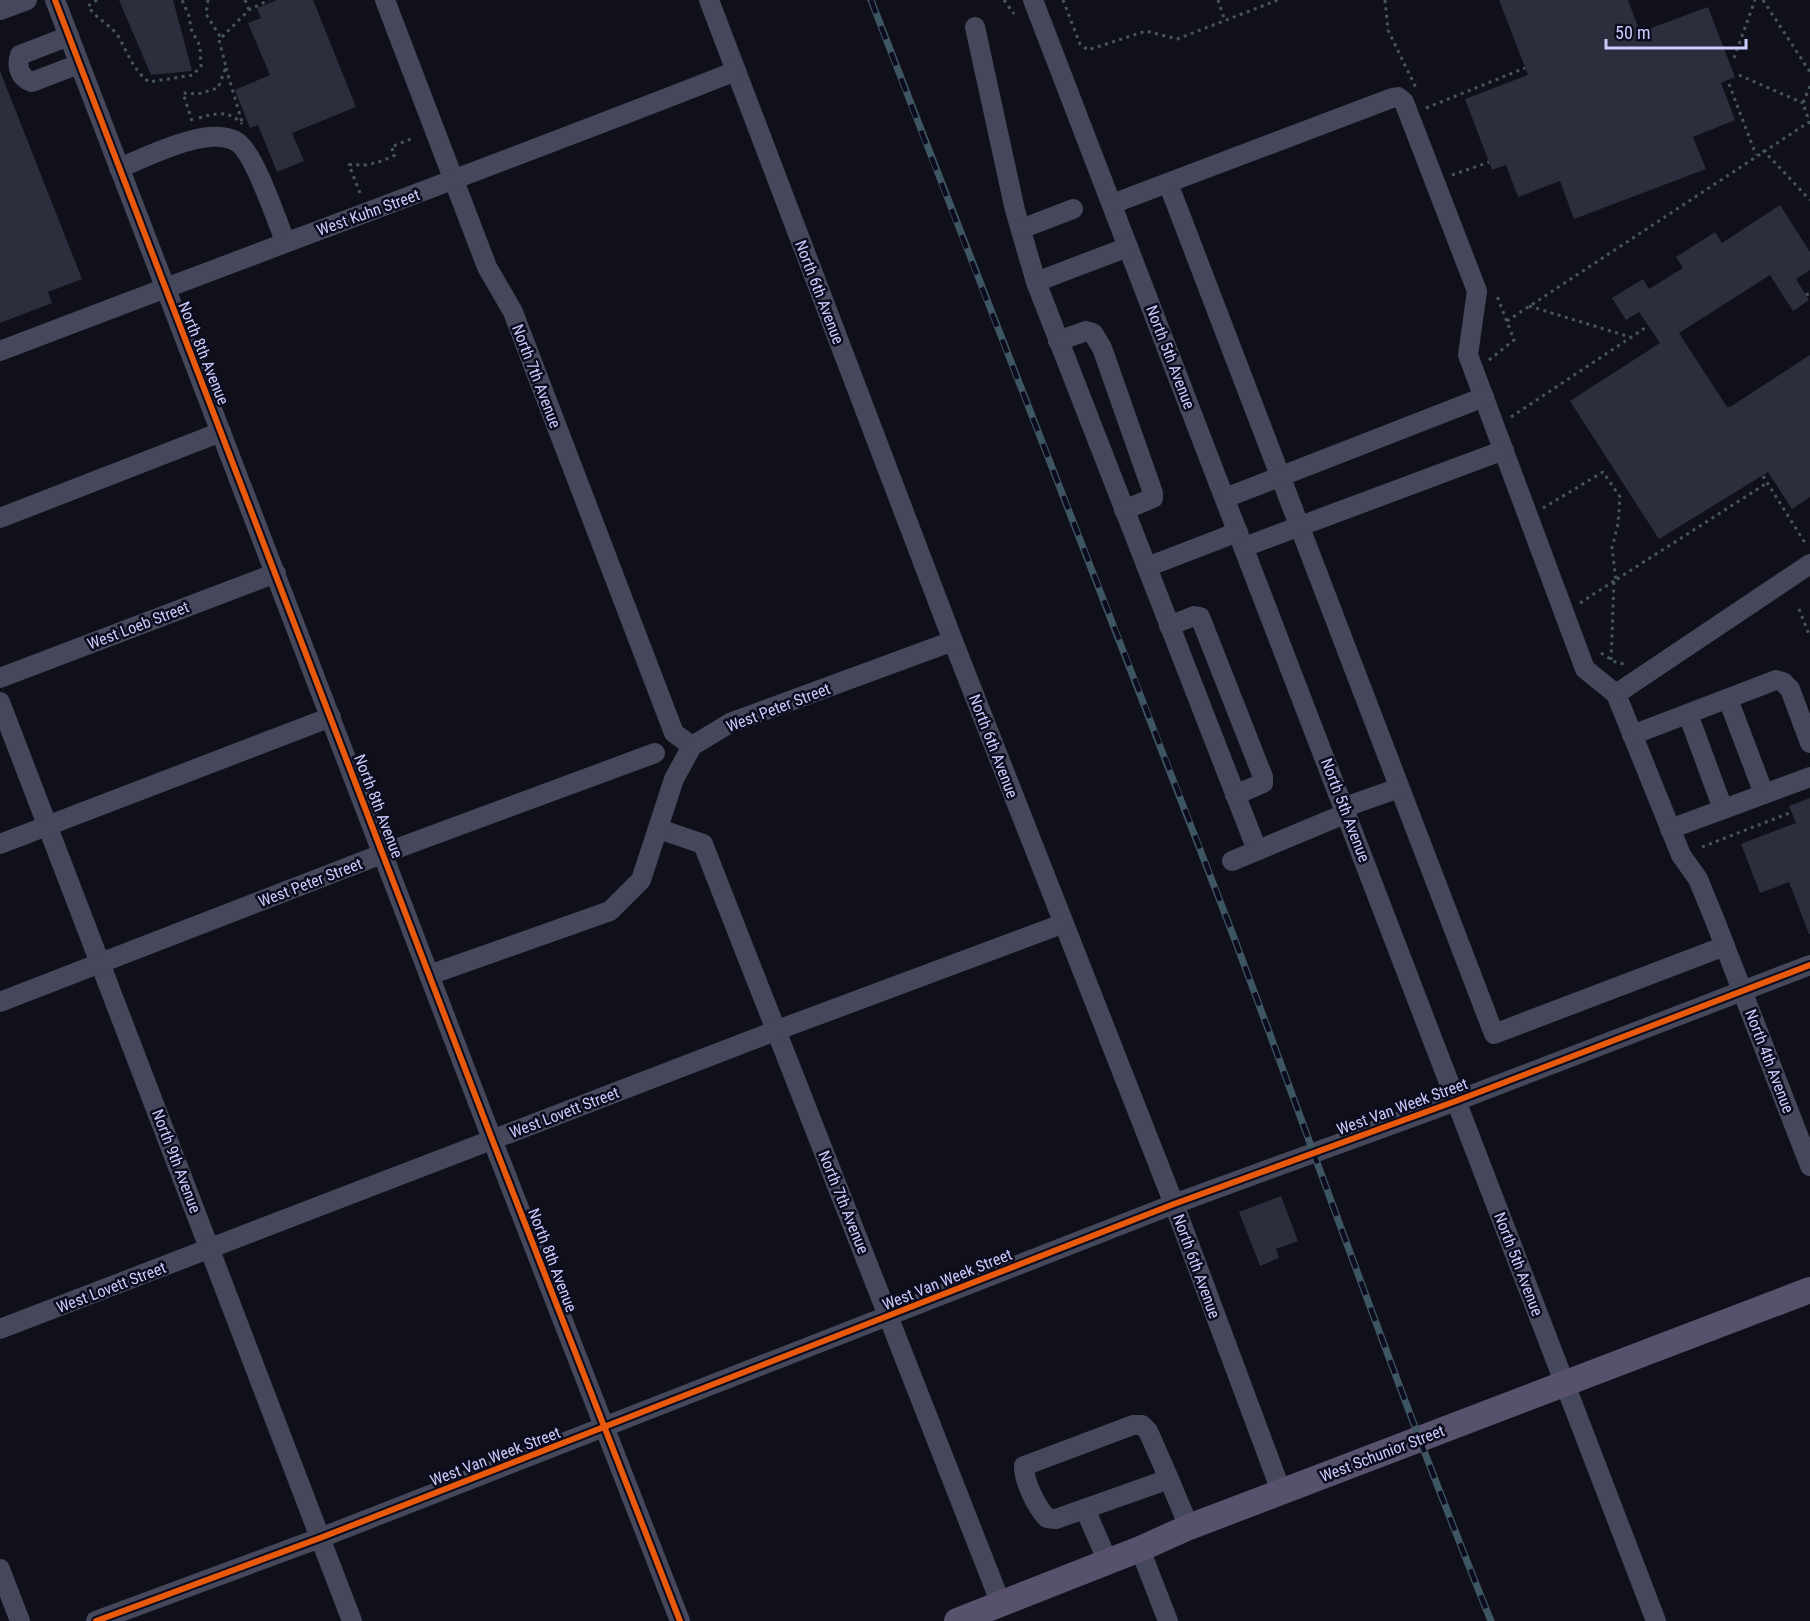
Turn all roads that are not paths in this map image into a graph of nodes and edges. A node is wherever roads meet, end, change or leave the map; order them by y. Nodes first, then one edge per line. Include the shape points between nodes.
1 (27, 0) edge
2 (55, 0) edge
3 (385, 0) edge
4 (710, 0) edge
5 (1033, 0) edge
6 (0, 10) edge
7 (975, 27) dead end
8 (69, 36) junction
9 (79, 64) junction
10 (736, 71) junction
11 (119, 168) junction
12 (455, 181) junction
13 (1168, 183) junction
14 (1112, 204) junction
15 (1073, 209) dead end
16 (1021, 229) junction
17 (285, 241) junction
18 (1128, 247) junction
19 (1036, 282) junction
20 (164, 288) junction
21 (1059, 341) junction
22 (0, 351) edge
23 (1484, 397) junction
24 (221, 432) junction
25 (1504, 450) junction
26 (1280, 477) junction
27 (1225, 498) junction
28 (1124, 510) junction
29 (0, 518) edge
30 (1299, 526) junction
31 (1241, 539) junction
32 (1810, 564) edge
33 (1147, 567) junction
34 (276, 573) junction
35 (1169, 626) junction
36 (953, 641) junction
37 (0, 678) edge
38 (1616, 694) junction
39 (1728, 699) junction
40 (0, 702) edge
41 (1688, 714) junction
42 (331, 717) junction
43 (1632, 735) junction
44 (1810, 743) edge
45 (692, 746) junction
46 (655, 753) dead end
47 (1810, 777) edge
48 (1399, 788) junction
49 (1764, 794) junction
50 (1235, 795) junction
51 (1723, 809) junction
52 (1346, 810) junction
53 (47, 827) junction
54 (659, 829) junction
55 (1670, 829) junction
56 (0, 844) edge
57 (1257, 850) junction
58 (382, 854) junction
59 (1232, 861) dead end
60 (1062, 924) junction
61 (1725, 946) junction
62 (99, 964) junction
63 (1810, 965) edge
64 (429, 975) junction
65 (1743, 991) junction
66 (0, 1002) edge
67 (775, 1031) junction
68 (1456, 1101) junction
69 (492, 1140) junction
70 (1810, 1166) edge
71 (1174, 1204) junction
72 (211, 1248) junction
73 (1810, 1290) edge
74 (890, 1317) junction
75 (0, 1329) edge
76 (1565, 1385) junction
77 (604, 1427) junction
78 (1169, 1479) junction
79 (1281, 1491) junction
80 (1085, 1509) junction
81 (1189, 1527) junction
82 (320, 1538) junction
83 (1140, 1549) junction
84 (1107, 1562) junction
85 (0, 1569) edge
86 (1001, 1604) junction
87 (20, 1621) edge
88 (96, 1621) edge
89 (352, 1621) edge
90 (680, 1621) edge
91 (957, 1621) edge
92 (1168, 1621) edge
93 (1656, 1621) edge

1 - 6 street
2 - 8 street, North 8th Avenue
3 - 12 street, North 7th Avenue
4 - 10 street, North 6th Avenue
5 - 14 street, North 5th Avenue
7 - 16 street
8 - 9 street, North 8th Avenue
8 - 9 street via 20,55 20,73 32,82
9 - 11 street, North 8th Avenue
10 - 12 street, West Kuhn Street
10 - 36 street, North 6th Avenue
11 - 17 street via 196,138 232,139 246,151
11 - 20 street, North 8th Avenue
12 - 17 street, West Kuhn Street
12 - 45 street, North 7th Avenue via 487,267 513,312 674,733
13 - 14 street
13 - 23 street via 1392,98 1402,98 1477,291 1468,355
13 - 26 street
14 - 18 street, North 5th Avenue
15 - 16 street
16 - 19 street
17 - 20 street, West Kuhn Street
18 - 19 street
18 - 27 street, North 5th Avenue
19 - 21 street
20 - 22 street, West Kuhn Street
20 - 24 street, North 8th Avenue
21 - 28 street
21 - 28 street via 1086,331 1093,333 1102,348 1153,493 1148,501
23 - 25 street
23 - 26 street
24 - 29 street
24 - 34 street, North 8th Avenue
25 - 30 street
25 - 38 street via 1585,669
26 - 27 street
26 - 30 street
27 - 31 street, North 5th Avenue
28 - 33 street
30 - 31 street
30 - 48 street
31 - 33 street
31 - 52 street, North 5th Avenue
32 - 38 street
33 - 35 street
34 - 37 street, West Loeb Street
34 - 42 street, North 8th Avenue
35 - 50 street
35 - 50 street via 1200,617 1230,690 1263,777 1263,783 1257,787
36 - 45 street, West Peter Street via 730,723
36 - 60 street, North 6th Avenue
38 - 43 street, North 4th Avenue
39 - 41 street
39 - 44 street via 1776,680 1784,682
39 - 49 street
40 - 53 street, North 9th Avenue
41 - 43 street
41 - 51 street
42 - 53 street
42 - 58 street, North 8th Avenue
43 - 55 street, North 4th Avenue
45 - 54 street via 674,779
46 - 58 street, West Peter Street
47 - 49 street
48 - 52 street
48 - 61 street via 1494,1034
49 - 51 street
50 - 57 street
51 - 55 street
52 - 57 street
52 - 68 street, North 5th Avenue
53 - 56 street
53 - 62 street, North 9th Avenue
54 - 64 street via 641,880 610,911
54 - 67 street, North 7th Avenue via 703,844
55 - 61 street, North 4th Avenue via 1681,855 1698,879
57 - 59 street
58 - 62 street, West Peter Street
58 - 64 street, North 8th Avenue
60 - 67 street, West Lovett Street
60 - 71 street, North 6th Avenue
61 - 65 street, North 4th Avenue
62 - 66 street, West Peter Street
62 - 72 street, North 9th Avenue
63 - 65 street, West Van Week Street
64 - 69 street, North 8th Avenue
65 - 68 street, West Van Week Street
65 - 70 street, North 4th Avenue
67 - 69 street, West Lovett Street
67 - 74 street, North 7th Avenue
68 - 71 street, West Van Week Street
68 - 76 street, North 5th Avenue
69 - 72 street, West Lovett Street
69 - 77 street, North 8th Avenue
71 - 74 street, West Van Week Street
71 - 79 street, North 6th Avenue
72 - 75 street, West Lovett Street
72 - 82 street, North 9th Avenue
73 - 76 main road, West Schunior Street
74 - 77 street, West Van Week Street
74 - 86 street, North 7th Avenue
76 - 79 main road, West Schunior Street
76 - 93 street, North 5th Avenue
77 - 82 street, West Van Week Street
77 - 90 street, North 8th Avenue
78 - 80 street
78 - 80 street via 1142,1425 1024,1466 1024,1474 1047,1518 1056,1519
78 - 81 street
79 - 81 main road, West Schunior Street
80 - 84 street
81 - 83 main road, West Schunior Street
82 - 88 street, West Van Week Street
82 - 89 street, North 9th Avenue
83 - 84 main road, West Schunior Street
83 - 92 street
84 - 86 main road, West Schunior Street
85 - 87 street
86 - 91 main road, West Schunior Street

